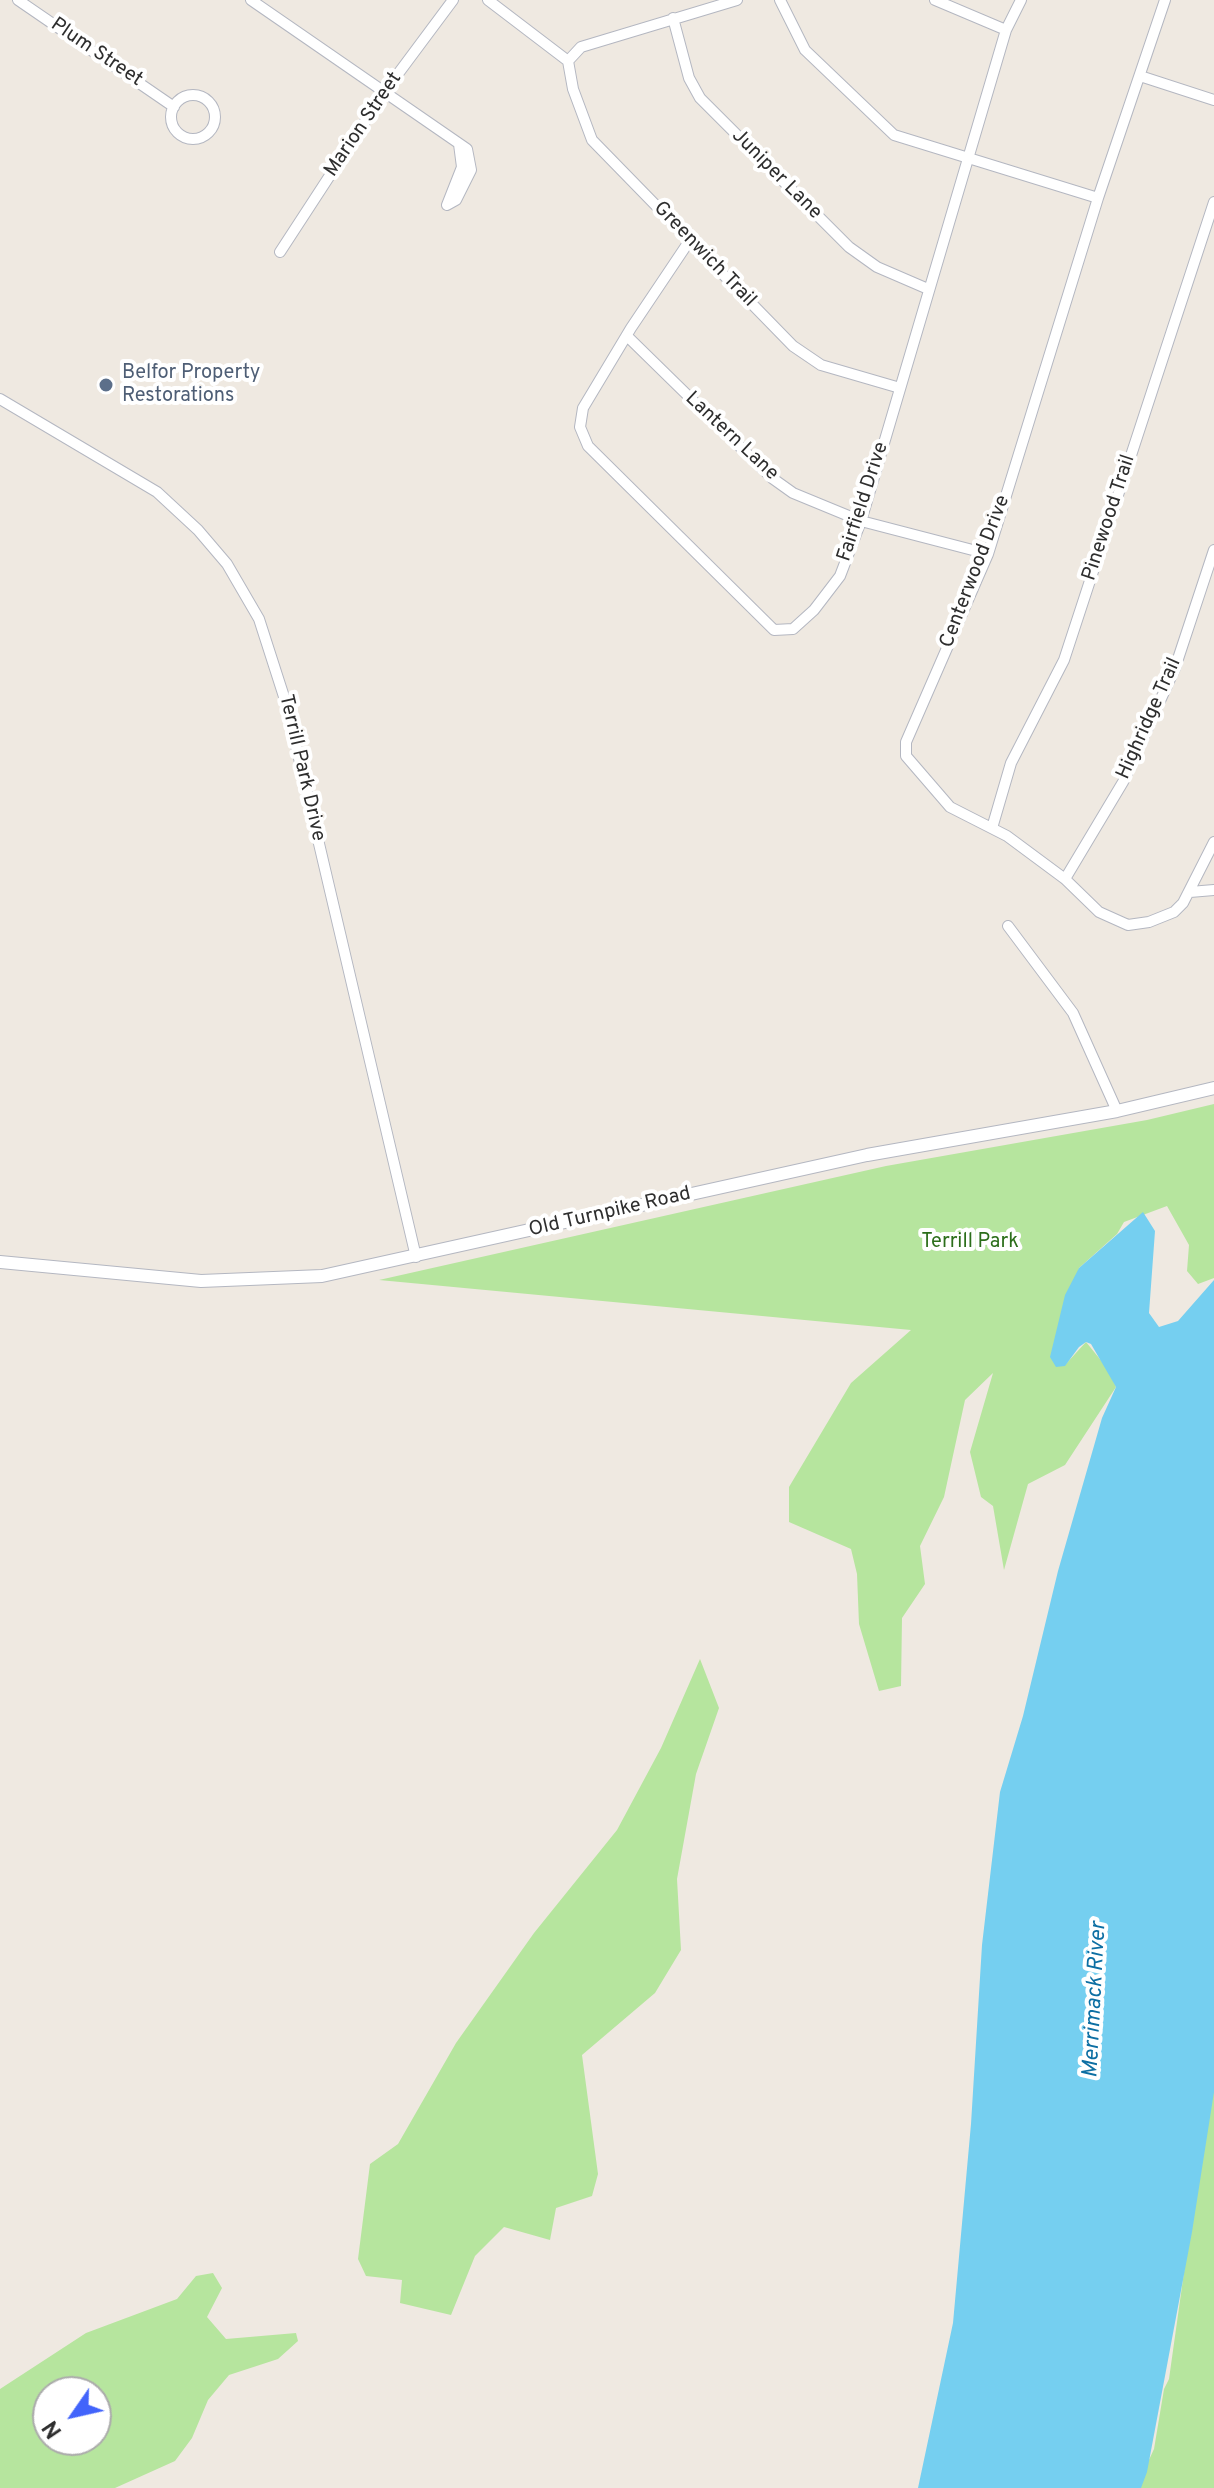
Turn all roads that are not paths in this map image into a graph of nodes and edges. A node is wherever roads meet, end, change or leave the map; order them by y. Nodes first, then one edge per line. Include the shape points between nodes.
1 (18, 0) edge
2 (251, 0) edge
3 (453, 0) edge
4 (488, 0) edge
5 (737, 0) edge
6 (780, 0) edge
7 (935, 0) edge
8 (1021, 0) edge
9 (1165, 0) edge
10 (673, 18) junction
11 (1006, 30) junction
12 (568, 61) junction
13 (1140, 76) junction
14 (383, 94) junction
15 (1214, 100) edge
16 (174, 107) junction
17 (459, 144) junction
18 (971, 159) junction
19 (1098, 198) junction
20 (1214, 202) edge
21 (690, 240) junction
22 (280, 252) dead end
23 (928, 289) junction
24 (628, 337) junction
25 (900, 388) junction
26 (0, 399) edge
27 (861, 521) junction
28 (1214, 550) edge
29 (988, 554) junction
30 (992, 828) junction
31 (1214, 842) edge
32 (1065, 879) junction
33 (1214, 890) edge
34 (1190, 892) junction
35 (1008, 926) dead end
36 (1214, 1088) edge
37 (1117, 1111) junction
38 (416, 1257) junction
39 (0, 1262) edge

1 - 16 street, Plum Street
2 - 14 street
3 - 14 street, Marion Street
4 - 12 street
5 - 10 street
6 - 18 street via 805,50 872,118 894,135
7 - 11 street
8 - 11 street, Fairfield Drive
9 - 13 street, Centerwood Drive
10 - 12 street via 581,47
10 - 23 street, Juniper Lane via 689,78 700,98 849,247 877,267
11 - 18 street, Fairfield Drive
12 - 21 street, Greenwich Trail via 592,140
13 - 15 street
13 - 19 street, Centerwood Drive
14 - 17 street
14 - 22 street, Marion Street
16 - 16 street, Plum Street via 172,121 179,134 192,139 211,129 215,116 204,99 191,96
17 - 17 street via 462,167 447,205 456,200 471,170 467,149
18 - 19 street
18 - 23 street, Fairfield Drive
19 - 29 street, Centerwood Drive
20 - 30 street, Pinewood Trail via 1064,660 1011,763
21 - 24 street, Fairfield Drive
21 - 25 street, Greenwich Trail via 793,346 821,365
23 - 25 street, Fairfield Drive
24 - 27 street, Lantern Lane via 772,478 793,493
24 - 27 street, Fairfield Drive via 583,408 580,427 588,446 774,630 793,629 814,610 840,576
25 - 27 street, Fairfield Drive
26 - 38 street, Terrill Park Drive via 157,492 227,564 259,619 286,703
27 - 29 street, Lantern Lane
28 - 32 street, Highridge Trail via 1156,711 1123,782
29 - 30 street, Centerwood Drive via 906,742 906,756 950,807
30 - 32 street, Centerwood Drive
31 - 34 street
32 - 34 street, Centerwood Drive via 1099,912 1128,925 1174,912
33 - 34 street
35 - 37 street via 1073,1013
36 - 37 street, Old Turnpike Road
37 - 38 street, Old Turnpike Road via 867,1155
38 - 39 street, Old Turnpike Road via 322,1276 251,1281

